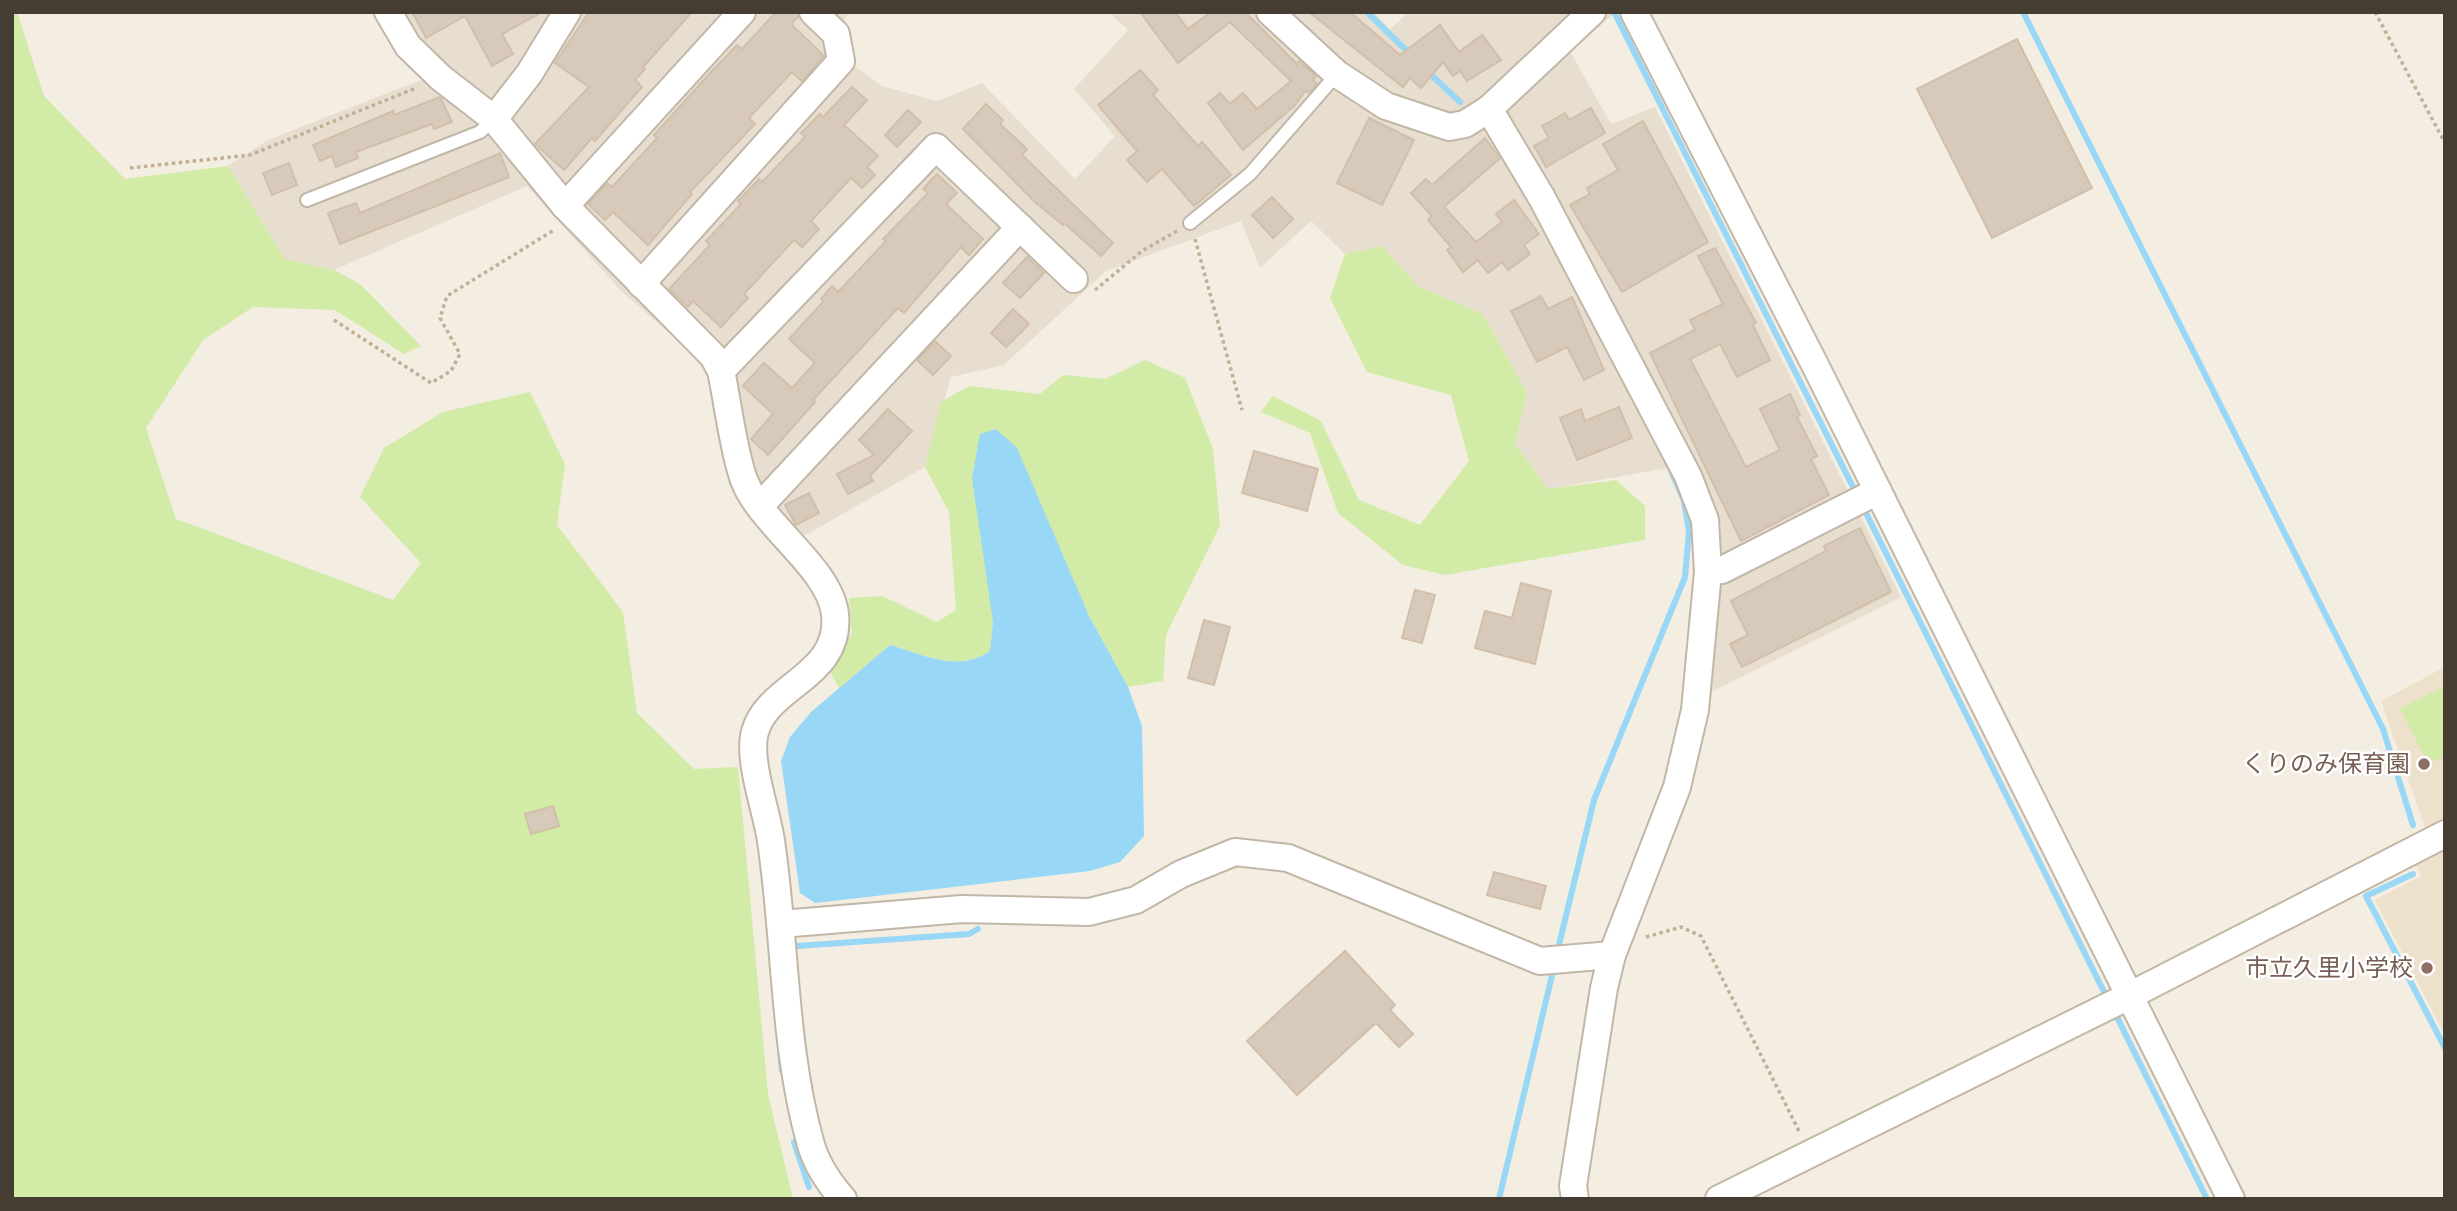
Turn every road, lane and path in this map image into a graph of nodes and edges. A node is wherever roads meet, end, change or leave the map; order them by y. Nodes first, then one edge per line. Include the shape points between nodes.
1 (388, 12) edge
2 (567, 12) edge
3 (742, 12) edge
4 (813, 12) edge
5 (1270, 12) edge
6 (1592, 12) edge
7 (1634, 12) edge
8 (2375, 12) edge
9 (1337, 74) junction
10 (441, 78) junction
11 (1489, 109) junction
12 (494, 119) junction
13 (2445, 143) edge
14 (130, 168) dead end
15 (307, 200) dead end
16 (565, 206) junction
17 (1191, 223) junction
18 (1020, 227) junction
19 (641, 284) junction
20 (1082, 286) joint
21 (334, 320) dead end
22 (721, 371) junction
23 (1242, 410) dead end
24 (1878, 491) junction
25 (760, 506) junction
26 (1708, 572) junction
27 (2445, 834) edge
28 (781, 924) junction
29 (1612, 955) junction
30 (2118, 1002) junction
31 (1810, 1154) junction
32 (829, 1194) edge
33 (1575, 1199) edge
34 (1719, 1199) edge
35 (2231, 1199) edge

1 - 10 street via 408,46
2 - 12 street via 529,74
3 - 16 street
4 - 19 street via 836,34 841,61
5 - 9 street
6 - 11 street
7 - 24 street
8 - 13 path
9 - 11 street via 1386,106 1449,127 1465,124
9 - 17 lane via 1250,174
10 - 12 street
10 - 14 path via 250,155
11 - 26 street via 1542,198 1688,476 1705,520
12 - 15 lane via 480,132
12 - 16 street
16 - 19 street
16 - 21 path via 557,228 447,296 440,318 460,354 451,371 431,383
17 - 20 path
17 - 23 path
18 - 20 street
18 - 22 street via 936,147
18 - 25 street
19 - 22 street via 713,356
22 - 25 street via 744,480
24 - 26 street via 1722,570
24 - 30 street
25 - 28 street via 825,586 835,612 835,634 818,666 769,709 755,731 754,754
26 - 29 street via 1695,710 1677,787
27 - 30 street
28 - 29 street via 962,909 1089,912 1136,900 1181,874 1235,852 1288,858 1540,961
28 - 32 street via 796,1081 811,1147
29 - 31 path via 1641,939 1681,927 1701,936
29 - 33 street via 1573,1186
30 - 31 street
30 - 35 street
31 - 34 street

